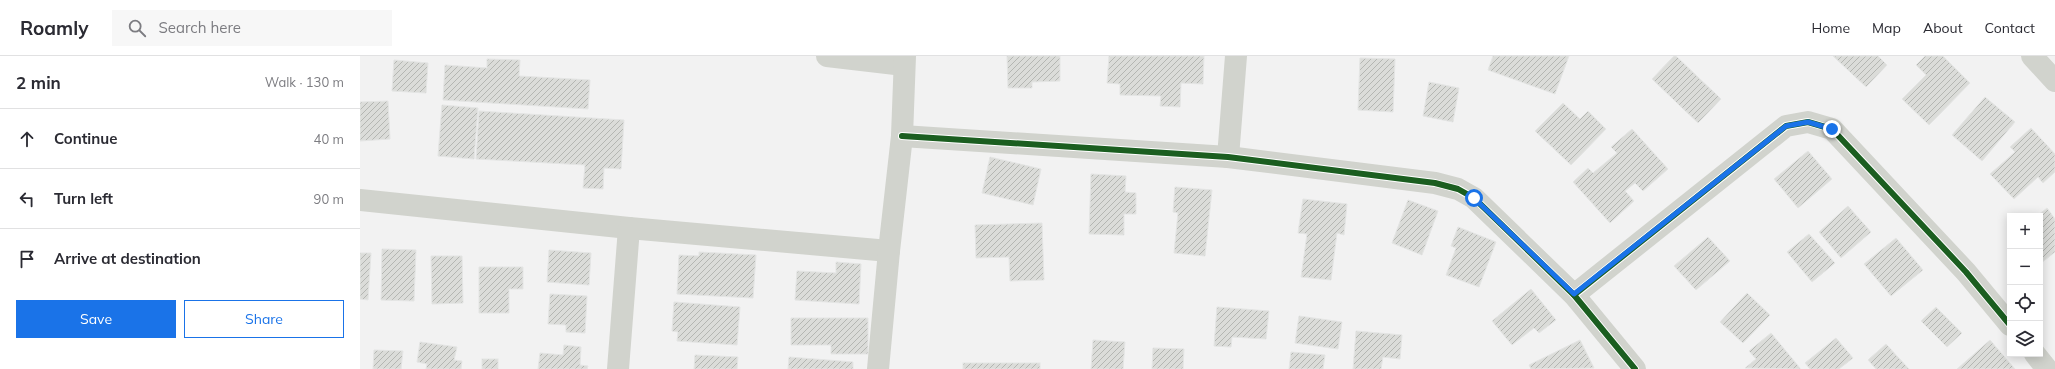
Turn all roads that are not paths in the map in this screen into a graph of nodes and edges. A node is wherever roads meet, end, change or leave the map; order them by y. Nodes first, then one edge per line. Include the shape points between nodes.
1 (827, 56) edge
2 (1236, 56) edge
3 (2032, 56) edge
4 (904, 60) edge
5 (2055, 81) edge
6 (902, 136) junction
7 (1228, 157) junction
8 (360, 200) edge
9 (629, 228) junction
10 (889, 251) junction
11 (1574, 294) junction
12 (2007, 321) edge
13 (2037, 357) edge
14 (618, 369) edge
15 (878, 369) edge
16 (1635, 369) edge
17 (2047, 369) edge

1 - 4 street
2 - 7 street
3 - 5 street
4 - 6 street
6 - 7 street
6 - 10 street
7 - 11 street via 1435,183 1458,189 1474,198
8 - 9 street
9 - 10 street
9 - 14 street
10 - 15 street
11 - 12 street via 1786,126 1808,122 1832,129 1966,272
11 - 16 street
13 - 17 street

